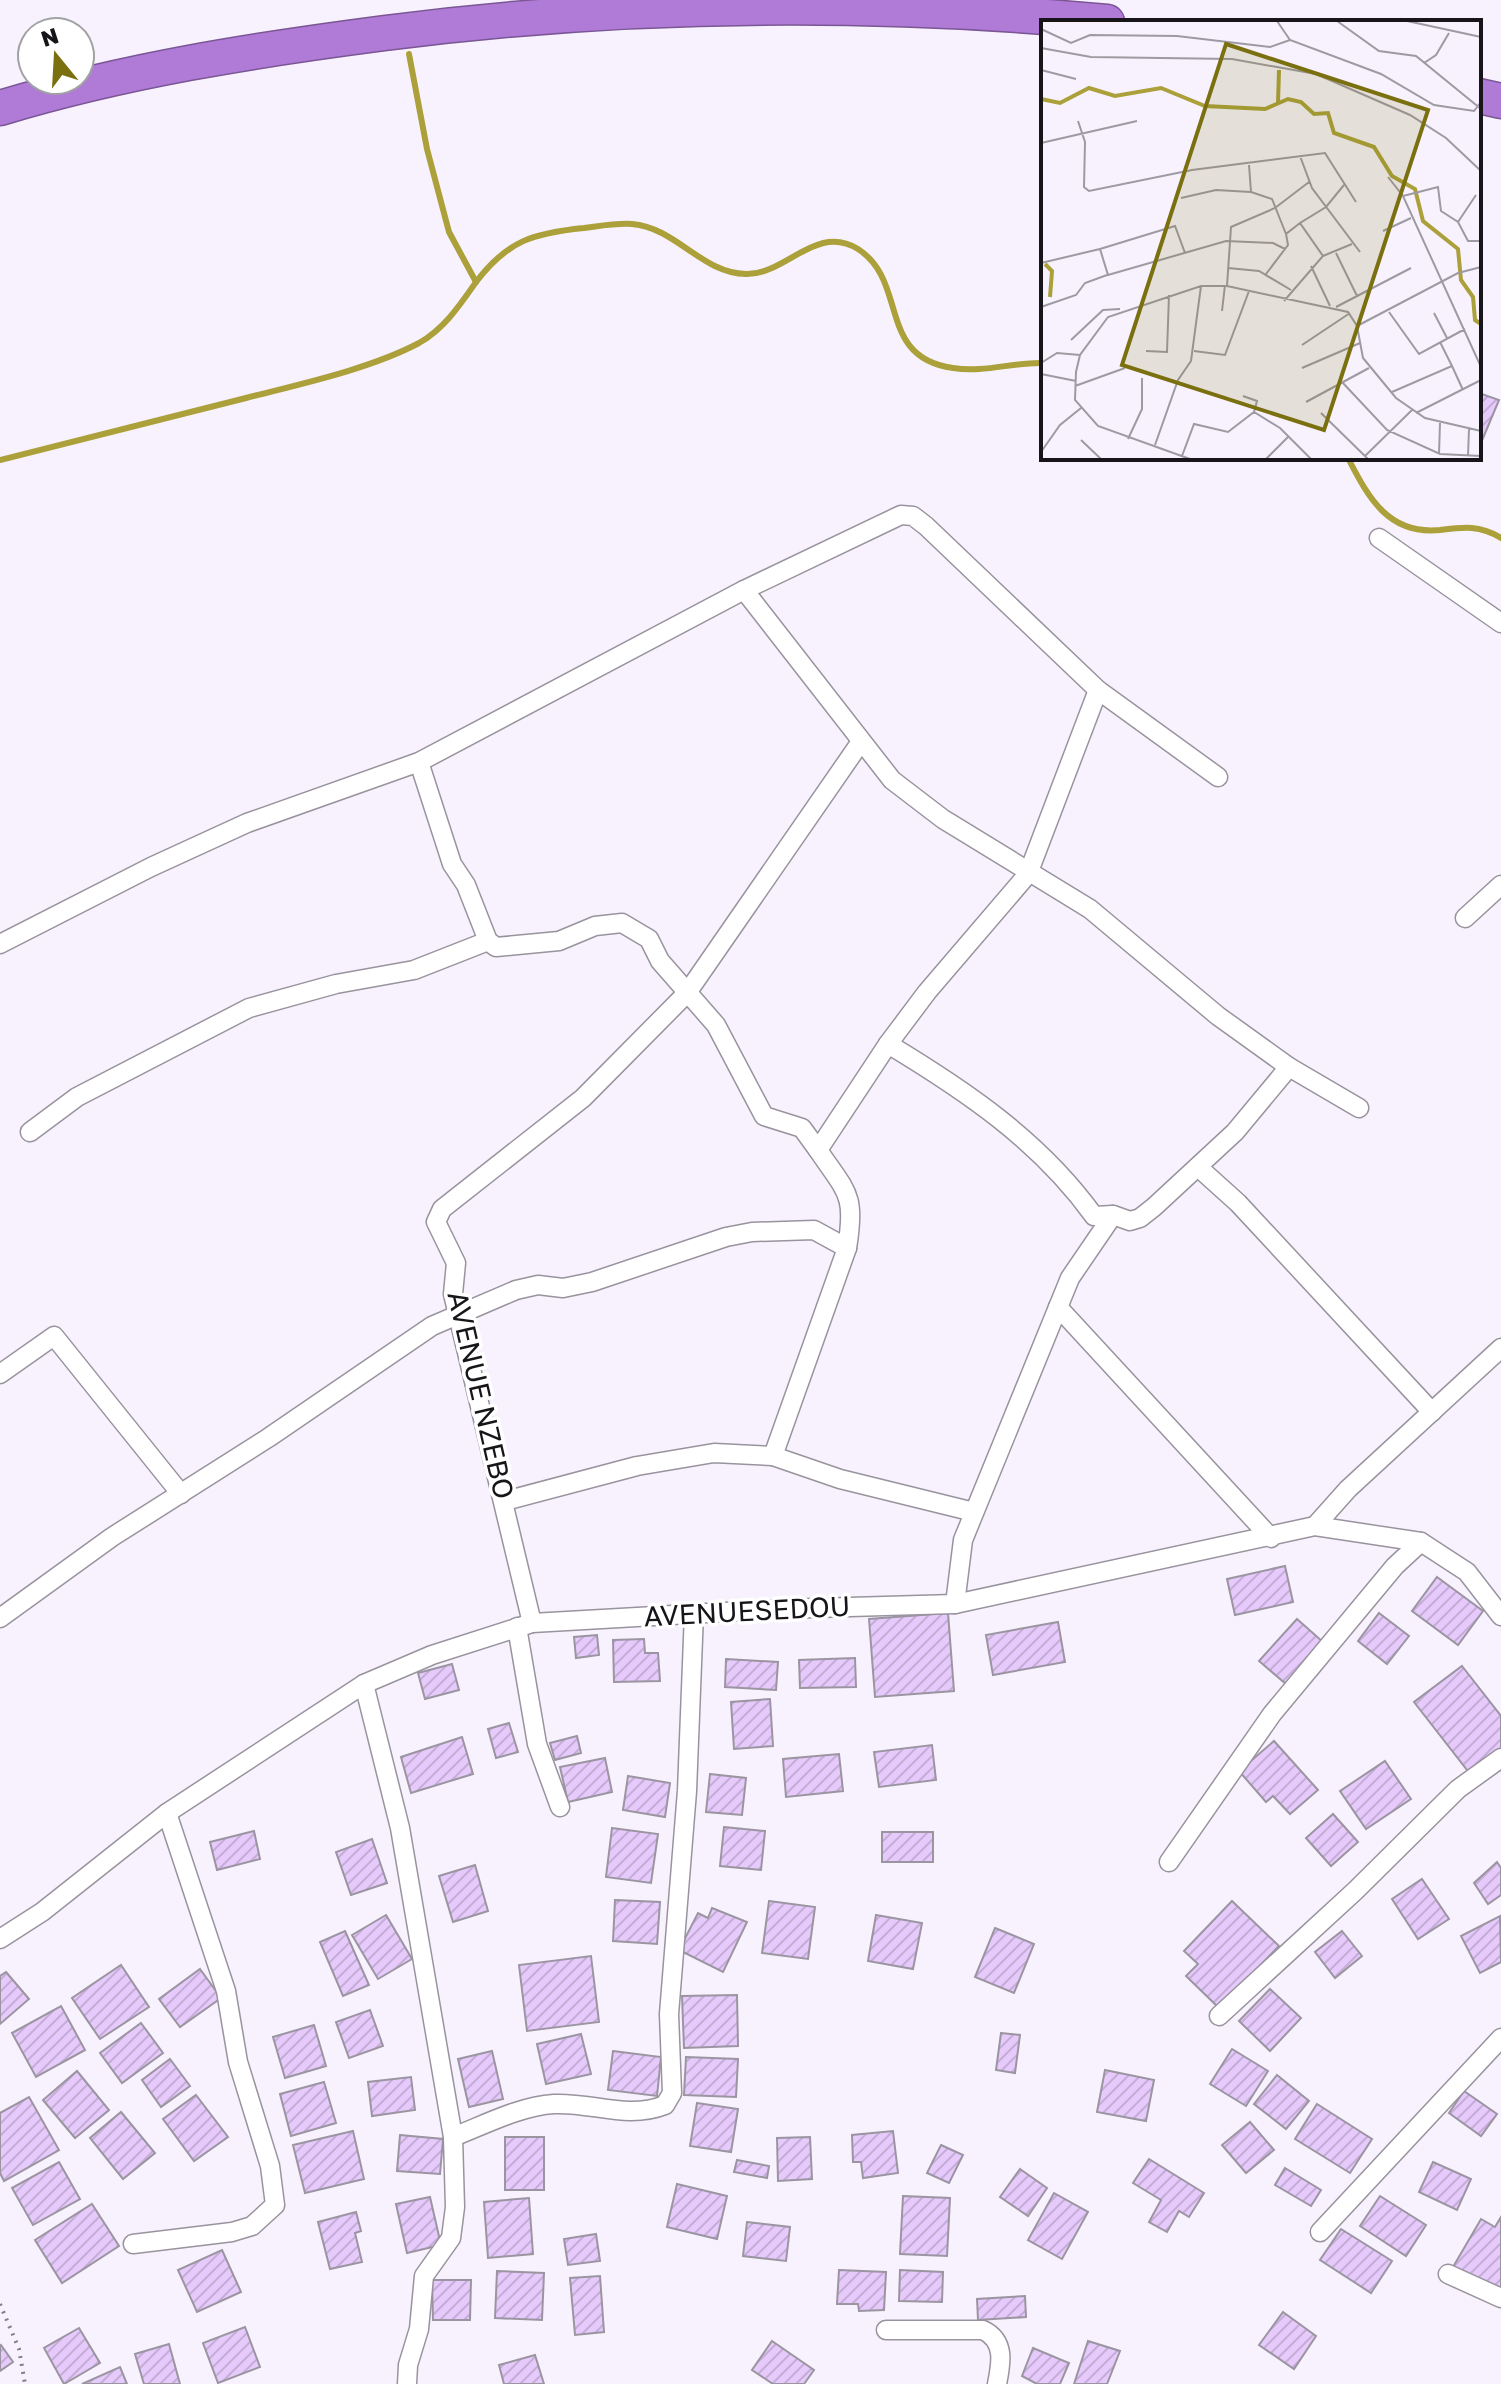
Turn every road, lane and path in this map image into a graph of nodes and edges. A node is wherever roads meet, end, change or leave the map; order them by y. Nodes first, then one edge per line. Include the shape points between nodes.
1 (1093, 20) edge
2 (1481, 96) edge
3 (1501, 101) edge
4 (0, 108) edge
5 (1379, 538) dead end
6 (744, 590) junction
7 (1501, 623) edge
8 (1098, 690) junction
9 (860, 743) junction
10 (419, 762) junction
11 (1218, 777) dead end
12 (1028, 874) junction
13 (1501, 885) edge
14 (1465, 918) dead end
15 (488, 941) junction
16 (0, 944) edge
17 (687, 993) junction
18 (888, 1044) junction
19 (1289, 1067) junction
20 (1359, 1108) dead end
21 (30, 1132) dead end
22 (818, 1150) junction
23 (1198, 1167) junction
24 (1113, 1215) junction
25 (847, 1248) junction
26 (1058, 1307) junction
27 (460, 1314) junction
28 (1501, 1348) edge
29 (0, 1374) edge
30 (1432, 1412) junction
31 (773, 1456) junction
32 (181, 1494) junction
33 (505, 1501) junction
34 (974, 1512) junction
35 (1315, 1526) junction
36 (1271, 1538) junction
37 (1421, 1542) junction
38 (955, 1604) junction
39 (1500, 1612) edge
40 (694, 1613) junction
41 (0, 1618) edge
42 (525, 1625) junction
43 (364, 1684) junction
44 (1501, 1758) edge
45 (560, 1807) dead end
46 (167, 1813) junction
47 (1169, 1862) dead end
48 (0, 1939) edge
49 (1219, 2016) dead end
50 (1501, 2038) edge
51 (453, 2137) junction
52 (1320, 2232) dead end
53 (133, 2244) dead end
54 (1448, 2274) dead end
55 (1501, 2298) edge
56 (0, 2304) edge
57 (886, 2330) dead end
58 (25, 2384) edge
59 (407, 2384) edge
60 (997, 2384) edge

1 - 4 highway via 1015,9 825,0 538,14 188,61 71,86
2 - 3 highway
5 - 7 street
6 - 8 street via 889,520 913,516
6 - 9 street
6 - 10 street
8 - 11 street
8 - 12 street
9 - 12 street via 892,780
9 - 17 street
10 - 15 street via 452,864
10 - 16 street via 247,823
12 - 18 street
12 - 19 street via 1090,909 1218,1016
13 - 14 street
15 - 17 street via 496,947 542,944 622,923 649,939
15 - 21 street via 414,970 249,1008 77,1097
17 - 22 street via 716,1025 764,1116 802,1128
17 - 27 street, AVENUE NZEBO via 583,1098 442,1209 436,1222 456,1263 453,1294
18 - 22 street
18 - 24 street via 959,1087 1025,1139 1094,1216
19 - 20 street
19 - 23 street
22 - 25 street via 852,1199
23 - 24 street via 1140,1218 1130,1221
23 - 30 street via 1238,1203
24 - 26 street via 1070,1278
25 - 27 street via 814,1230 752,1232 592,1282 516,1290
25 - 31 street
26 - 34 street
26 - 36 street
27 - 32 street via 400,1345
27 - 33 street, AVENUE NZEBO
28 - 30 street
29 - 32 street via 54,1336
30 - 35 street
31 - 33 street via 714,1453 637,1466
31 - 34 street via 840,1479
32 - 41 street
33 - 42 street, AVENUE NZEBO
34 - 38 street via 963,1540
35 - 36 street, AVENUESEDOU
35 - 37 street, AVENUESEDOU
36 - 38 street, AVENUESEDOU
37 - 39 street, AVENUESEDOU via 1467,1572
37 - 47 street via 1272,1714
38 - 40 street, AVENUESEDOU
40 - 42 street, AVENUESEDOU
40 - 51 street via 687,1791 669,2014 672,2093 654,2110 613,2112 554,2104
42 - 43 street, AVENUESEDOU
42 - 45 street, AVENUE NZEBO via 537,1744
43 - 46 street, AVENUESEDOU
43 - 51 street via 400,1828
44 - 49 street via 1458,1789
46 - 48 street, AVENUESEDOU
46 - 53 street via 226,1991 238,2062 270,2166 275,2205 252,2226 232,2232
50 - 52 street
51 - 59 street via 451,2238 424,2276
54 - 55 street
56 - 58 path via 19,2349
57 - 60 street via 992,2334 1001,2355

